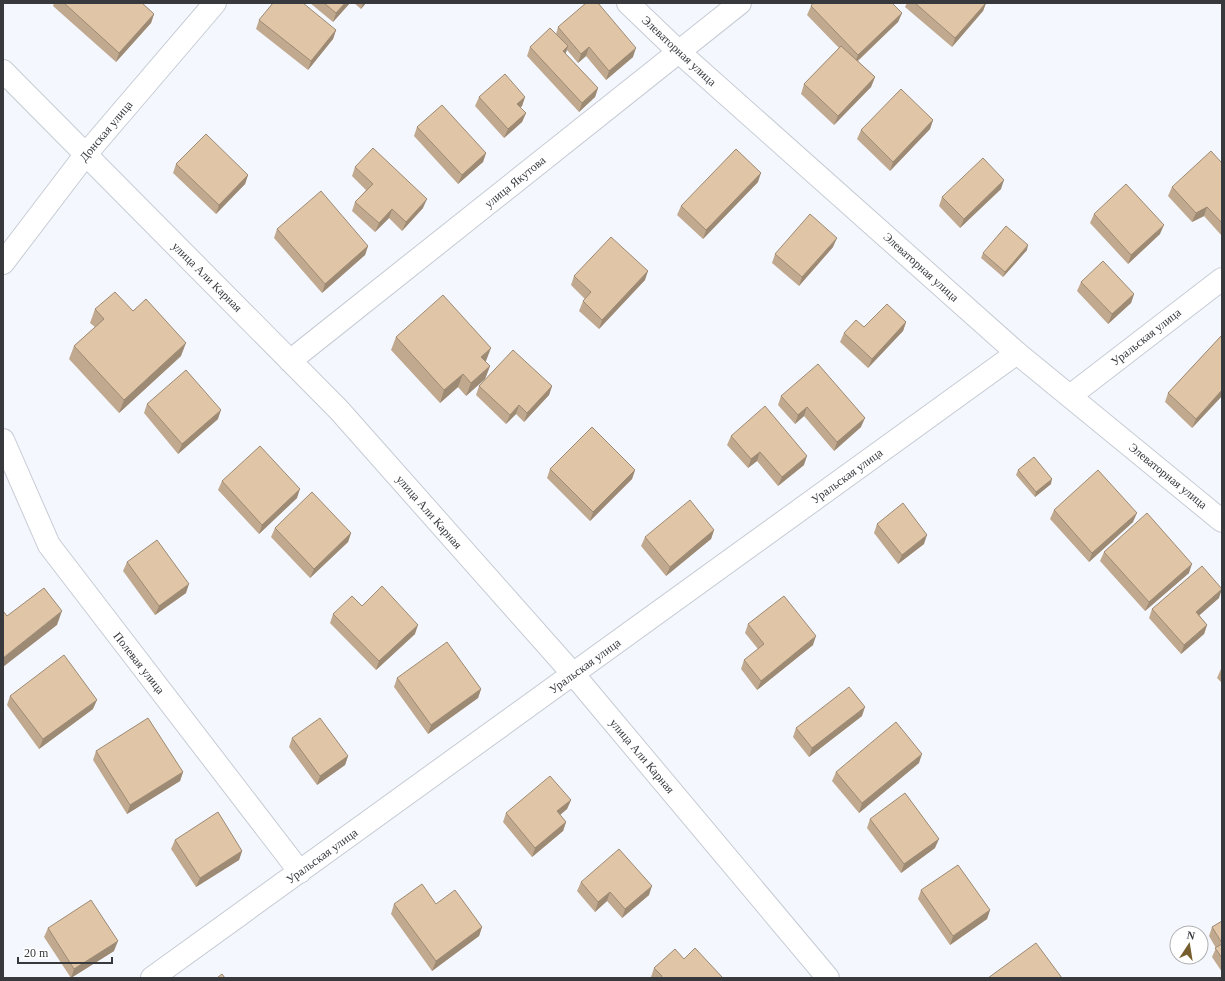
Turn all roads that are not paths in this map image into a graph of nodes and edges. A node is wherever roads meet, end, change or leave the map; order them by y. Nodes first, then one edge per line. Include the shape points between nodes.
1 (215, 3) edge
2 (628, 3) edge
3 (740, 3) edge
4 (679, 52) junction
5 (3, 71) edge
6 (86, 154) junction
7 (3, 263) edge
8 (1222, 278) edge
9 (1017, 353) junction
10 (290, 361) junction
11 (1070, 396) junction
12 (3, 440) edge
13 (1222, 520) edge
14 (574, 675) junction
15 (300, 872) junction
16 (152, 978) edge
17 (828, 978) edge

1 - 6 street, Донская улица
2 - 4 street, Элеваторная улица
3 - 4 street, улица Якутова
4 - 9 street, Элеваторная улица
4 - 10 street, улица Якутова
5 - 6 street, улица Али Карная
6 - 7 street, Донская улица
6 - 10 street, улица Али Карная
8 - 11 street, Уральская улица
9 - 11 street, Элеваторная улица
9 - 14 street, Уральская улица
10 - 14 street, улица Али Карная via 339,410
11 - 13 street, Элеваторная улица
12 - 15 street, Полевая улица via 49,545
14 - 15 street, Уральская улица
14 - 17 street, улица Али Карная
15 - 16 street, Уральская улица

